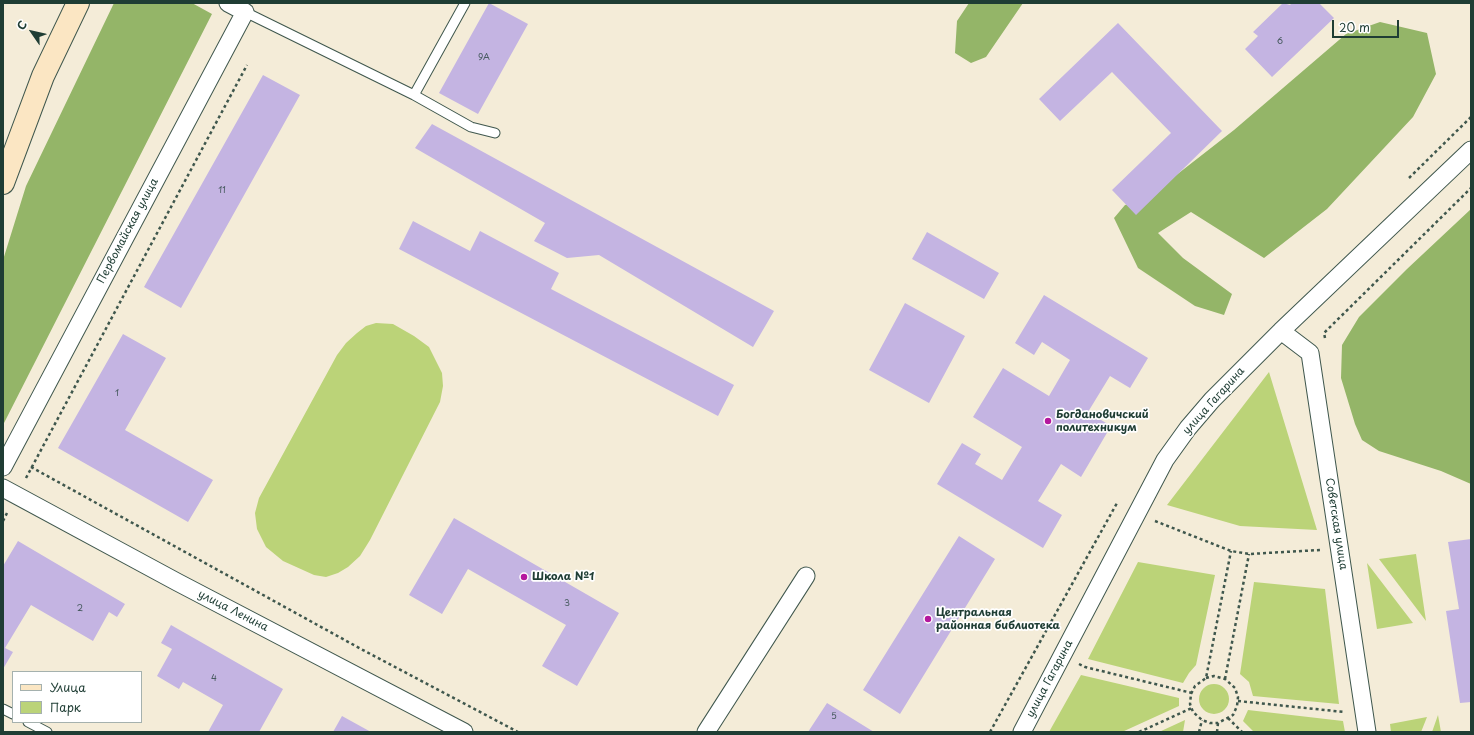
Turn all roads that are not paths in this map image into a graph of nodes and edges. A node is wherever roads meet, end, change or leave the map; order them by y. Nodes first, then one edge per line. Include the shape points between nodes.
1 (78, 3) edge
2 (228, 3) edge
3 (465, 3) edge
4 (245, 12) junction
5 (414, 95) junction
6 (495, 133) dead end
7 (1471, 150) edge
8 (3, 183) edge
9 (1281, 331) junction
10 (3, 468) edge
11 (10, 492) edge
12 (806, 576) dead end
13 (3, 709) edge
14 (12, 714) edge
15 (30, 723) edge
16 (47, 732) edge
17 (464, 732) edge
18 (706, 732) edge
19 (1022, 732) edge
20 (1367, 732) edge

1 - 8 main road via 43,76
2 - 4 street
3 - 5 lane
4 - 5 lane
4 - 10 street, Первомайская улица
5 - 6 lane via 471,127
7 - 9 street, улица Гагарина
9 - 19 street, улица Гагарина via 1212,400 1165,460
9 - 20 street, Советская улица via 1310,353
11 - 17 street, улица Ленина
12 - 18 street
13 - 14 lane
15 - 16 lane

